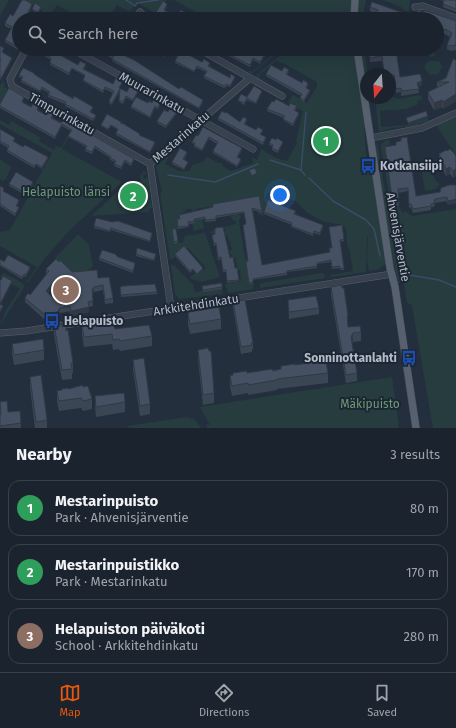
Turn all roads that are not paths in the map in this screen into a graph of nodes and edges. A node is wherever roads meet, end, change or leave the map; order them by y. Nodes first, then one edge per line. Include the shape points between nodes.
1 (355, 0) edge
2 (415, 7) dead end
3 (354, 12) edge
4 (440, 12) edge
5 (444, 14) edge
6 (456, 18) edge
7 (22, 56) edge
8 (85, 56) edge
9 (211, 56) edge
10 (358, 56) edge
11 (250, 78) junction
12 (282, 96) dead end
13 (456, 113) edge
14 (200, 120) junction
15 (371, 138) junction
16 (253, 149) dead end
17 (150, 164) junction
18 (392, 274) junction
19 (171, 308) junction
20 (0, 332) edge
21 (416, 428) edge

1 - 3 main road
2 - 4 street via 423,6
5 - 6 street
7 - 17 street, Timpurinkatu via 10,79 12,86
8 - 14 street, Muurarinkatu
9 - 11 street
10 - 15 main road, Ahvenisjärventie
11 - 12 street
11 - 14 street, Mestarinkatu
13 - 15 street via 422,128
14 - 16 street, Muurarinkatu
14 - 17 street, Mestarinkatu
15 - 18 main road, Ahvenisjärventie
17 - 19 street, Mestarinkatu
18 - 19 street, Arkkitehdinkatu
18 - 21 main road, Ahvenisjärventie
19 - 20 street, Arkkitehdinkatu via 26,331

